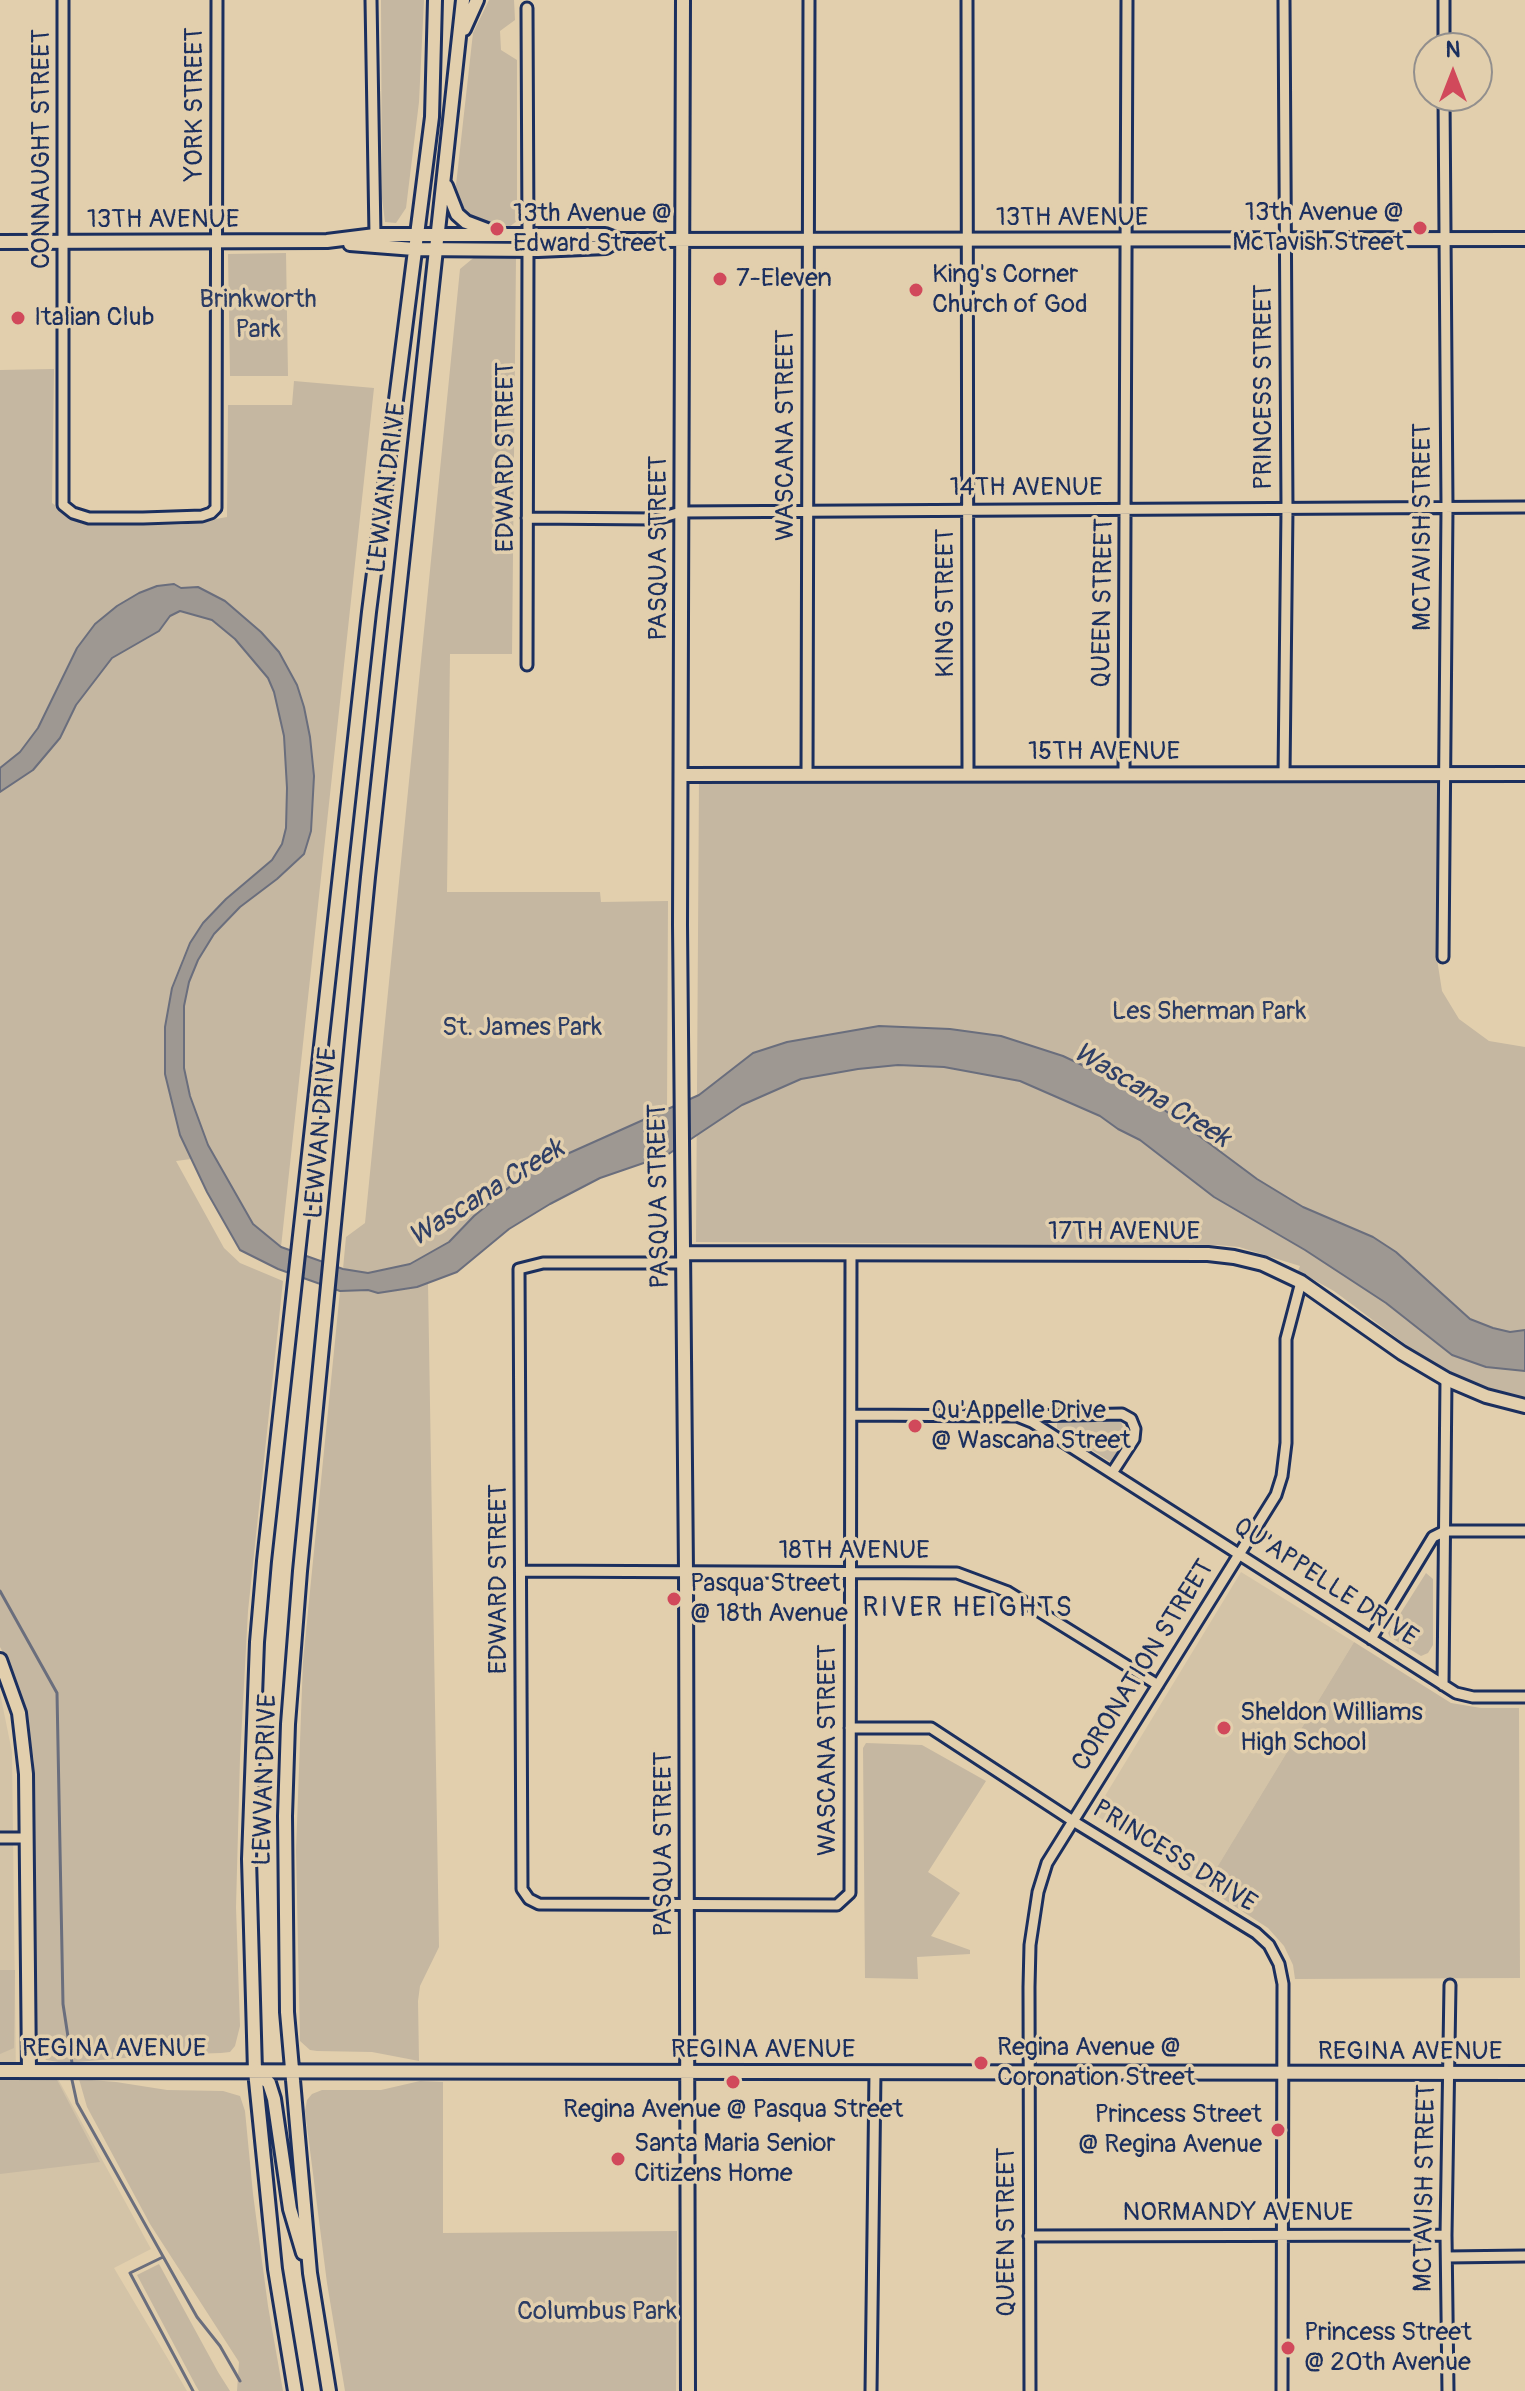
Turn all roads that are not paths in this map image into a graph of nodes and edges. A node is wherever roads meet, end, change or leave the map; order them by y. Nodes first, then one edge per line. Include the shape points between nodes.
1 (63, 0) edge
2 (217, 0) edge
3 (371, 0) edge
4 (435, 0) edge
5 (463, 0) edge
6 (477, 0) edge
7 (683, 0) edge
8 (809, 0) edge
9 (967, 0) edge
10 (1127, 0) edge
11 (1284, 0) edge
12 (1444, 0) edge
13 (527, 8) dead end
14 (1444, 32) edge
15 (459, 39) junction
16 (1444, 112) edge
17 (444, 181) junction
18 (375, 235) junction
19 (416, 235) junction
20 (438, 235) junction
21 (523, 235) junction
22 (1525, 239) edge
23 (618, 240) junction
24 (682, 240) junction
25 (808, 240) junction
26 (968, 240) junction
27 (1128, 240) junction
28 (1285, 240) junction
29 (1445, 240) junction
30 (218, 241) junction
31 (327, 241) junction
32 (0, 242) edge
33 (64, 242) junction
34 (414, 249) junction
35 (436, 249) junction
36 (528, 249) junction
37 (62, 491) joint
38 (1525, 507) edge
39 (1447, 508) junction
40 (1127, 509) junction
41 (1287, 509) junction
42 (968, 510) junction
43 (808, 511) junction
44 (681, 512) junction
45 (527, 518) junction
46 (527, 665) dead end
47 (807, 774) junction
48 (968, 774) junction
49 (1124, 774) junction
50 (1284, 774) junction
51 (1443, 774) junction
52 (1525, 774) edge
53 (682, 775) junction
54 (1443, 957) dead end
55 (851, 1254) junction
56 (683, 1258) junction
57 (519, 1269) joint
58 (1301, 1282) junction
59 (1446, 1379) junction
60 (1525, 1406) edge
61 (851, 1415) junction
62 (1017, 1416) junction
63 (1112, 1473) junction
64 (1445, 1531) junction
65 (1525, 1531) edge
66 (1239, 1555) junction
67 (521, 1571) junction
68 (686, 1572) junction
69 (851, 1573) junction
70 (1371, 1639) junction
71 (0, 1660) edge
72 (1158, 1685) junction
73 (1443, 1685) junction
74 (1525, 1697) edge
75 (850, 1728) junction
76 (1073, 1821) junction
77 (0, 1838) edge
78 (27, 1838) junction
79 (685, 1905) junction
80 (1450, 1985) dead end
81 (0, 2071) edge
82 (29, 2071) junction
83 (255, 2071) junction
84 (290, 2071) junction
85 (687, 2072) junction
86 (875, 2072) junction
87 (1029, 2073) junction
88 (1525, 2073) edge
89 (1450, 2074) junction
90 (1282, 2075) junction
91 (1446, 2235) junction
92 (1029, 2236) junction
93 (1282, 2236) junction
94 (1525, 2256) edge
95 (1447, 2257) junction
96 (310, 2273) junction
97 (295, 2391) edge
98 (329, 2391) edge
99 (688, 2391) edge
100 (871, 2391) edge
101 (1030, 2391) edge
102 (1282, 2391) edge
103 (1448, 2391) edge

1 - 33 street, CONNAUGHT STREET
2 - 30 street, YORK STREET
3 - 18 street
4 - 19 street, LEWVAN DRIVE via 432,117
5 - 15 street, LEWVAN DRIVE
6 - 15 street
7 - 24 street, PASQUA STREET
8 - 25 street, WASCANA STREET
9 - 26 street, KING STREET
10 - 27 street, QUEEN STREET
11 - 28 street, PRINCESS STREET
12 - 14 street
13 - 21 street
15 - 17 street, LEWVAN DRIVE
16 - 29 street, MCTAVISH STREET
17 - 20 street, LEWVAN DRIVE
17 - 21 street via 457,214 466,222
18 - 19 street, 13TH AVENUE
18 - 31 street, 13TH AVENUE
19 - 20 street, 13TH AVENUE
19 - 34 street, LEWVAN DRIVE
20 - 21 street, 13TH AVENUE
20 - 35 street, LEWVAN DRIVE
21 - 23 street, 13TH AVENUE via 605,235
22 - 29 street, 13TH AVENUE
23 - 24 street, 13TH AVENUE
23 - 36 street, 13TH AVENUE via 606,247
24 - 25 street, 13TH AVENUE
24 - 44 street, PASQUA STREET
25 - 26 street, 13TH AVENUE
25 - 43 street, WASCANA STREET
26 - 27 street, 13TH AVENUE
26 - 42 street, KING STREET
27 - 28 street, 13TH AVENUE
27 - 40 street, QUEEN STREET
28 - 29 street, 13TH AVENUE
28 - 41 street, PRINCESS STREET
29 - 39 street, MCTAVISH STREET
30 - 31 street, 13TH AVENUE
30 - 33 street, 13TH AVENUE
30 - 37 street, YORK STREET via 216,508 202,516 89,518 63,505
31 - 34 street, 13TH AVENUE
32 - 33 street, 13TH AVENUE
33 - 37 street, CONNAUGHT STREET
34 - 35 street, 13TH AVENUE
34 - 83 street, LEWVAN DRIVE via 264,1561 249,1859
35 - 36 street, 13TH AVENUE
35 - 84 street, LEWVAN DRIVE via 300,1571 288,1724 285,1946
36 - 45 street, EDWARD STREET
38 - 39 street, 14TH AVENUE
39 - 41 street, 14TH AVENUE
39 - 51 street, MCTAVISH STREET
40 - 41 street, 14TH AVENUE
40 - 42 street, 14TH AVENUE
40 - 49 street, QUEEN STREET
41 - 50 street, PRINCESS STREET
42 - 43 street, 14TH AVENUE
42 - 48 street, KING STREET
43 - 44 street, 14TH AVENUE
43 - 47 street, WASCANA STREET
44 - 45 street, 14TH AVENUE via 656,519
44 - 53 street, PASQUA STREET
45 - 46 street, EDWARD STREET
47 - 48 street, 15TH AVENUE
47 - 53 street, 15TH AVENUE
48 - 49 street, 15TH AVENUE
49 - 50 street, 15TH AVENUE
50 - 51 street, 15TH AVENUE
51 - 52 street, 15TH AVENUE
51 - 54 street, MCTAVISH STREET
53 - 56 street, PASQUA STREET
55 - 56 street, 17TH AVENUE
55 - 58 street, 17TH AVENUE via 1208,1254 1263,1264
55 - 61 street, WASCANA STREET
56 - 57 street, 17TH AVENUE via 543,1263
56 - 68 street, PASQUA STREET
57 - 67 street, EDWARD STREET
58 - 59 street, 17TH AVENUE
58 - 66 street, CORONATION STREET via 1286,1339 1282,1476
59 - 60 street, 17TH AVENUE
59 - 64 street
61 - 62 street, QU'APPELLE DRIVE
61 - 69 street, WASCANA STREET
62 - 63 street, QU'APPELLE DRIVE
62 - 63 street, QU'APPELLE DRIVE via 1122,1414 1131,1419 1134,1439
63 - 66 street, QU'APPELLE DRIVE
64 - 65 street
64 - 70 street via 1433,1537
64 - 73 street
66 - 70 street, QU'APPELLE DRIVE
66 - 72 street, CORONATION STREET
67 - 68 street, 18TH AVENUE
67 - 79 street, EDWARD STREET via 522,1889 539,1904
68 - 69 street, 18TH AVENUE
68 - 79 street, PASQUA STREET
69 - 72 street, 18TH AVENUE via 957,1573 1008,1592
69 - 75 street, WASCANA STREET
70 - 73 street, QU'APPELLE DRIVE
71 - 78 street via 24,1742
72 - 76 street, CORONATION STREET
73 - 74 street, QU'APPELLE DRIVE via 1473,1697
75 - 76 street, PRINCESS DRIVE via 931,1728
75 - 79 street, WASCANA STREET via 850,1893 837,1905
76 - 87 street, CORONATION STREET via 1047,1863 1038,1892 1030,1945
76 - 90 street, PRINCESS DRIVE via 1269,1945 1283,1984
77 - 78 street
78 - 82 street
79 - 85 street, PASQUA STREET
80 - 89 street, MCTAVISH STREET
81 - 82 street, REGINA AVENUE
82 - 83 street, REGINA AVENUE
83 - 84 street, REGINA AVENUE
83 - 96 street, LEWVAN DRIVE via 269,2083 274,2099 290,2209
83 - 97 street, LEWVAN DRIVE via 275,2269
84 - 85 street, REGINA AVENUE
84 - 96 street, LEWVAN DRIVE
85 - 86 street, REGINA AVENUE
85 - 99 street, PASQUA STREET
86 - 87 street, REGINA AVENUE
86 - 100 street
87 - 90 street, REGINA AVENUE
87 - 92 street, QUEEN STREET
88 - 89 street, REGINA AVENUE
89 - 90 street, REGINA AVENUE
89 - 91 street, MCTAVISH STREET
90 - 93 street
91 - 93 street, NORMANDY AVENUE
91 - 95 street, MCTAVISH STREET
92 - 93 street, NORMANDY AVENUE
92 - 101 street, QUEEN STREET
93 - 102 street
94 - 95 street
95 - 103 street, MCTAVISH STREET
96 - 98 street, LEWVAN DRIVE

